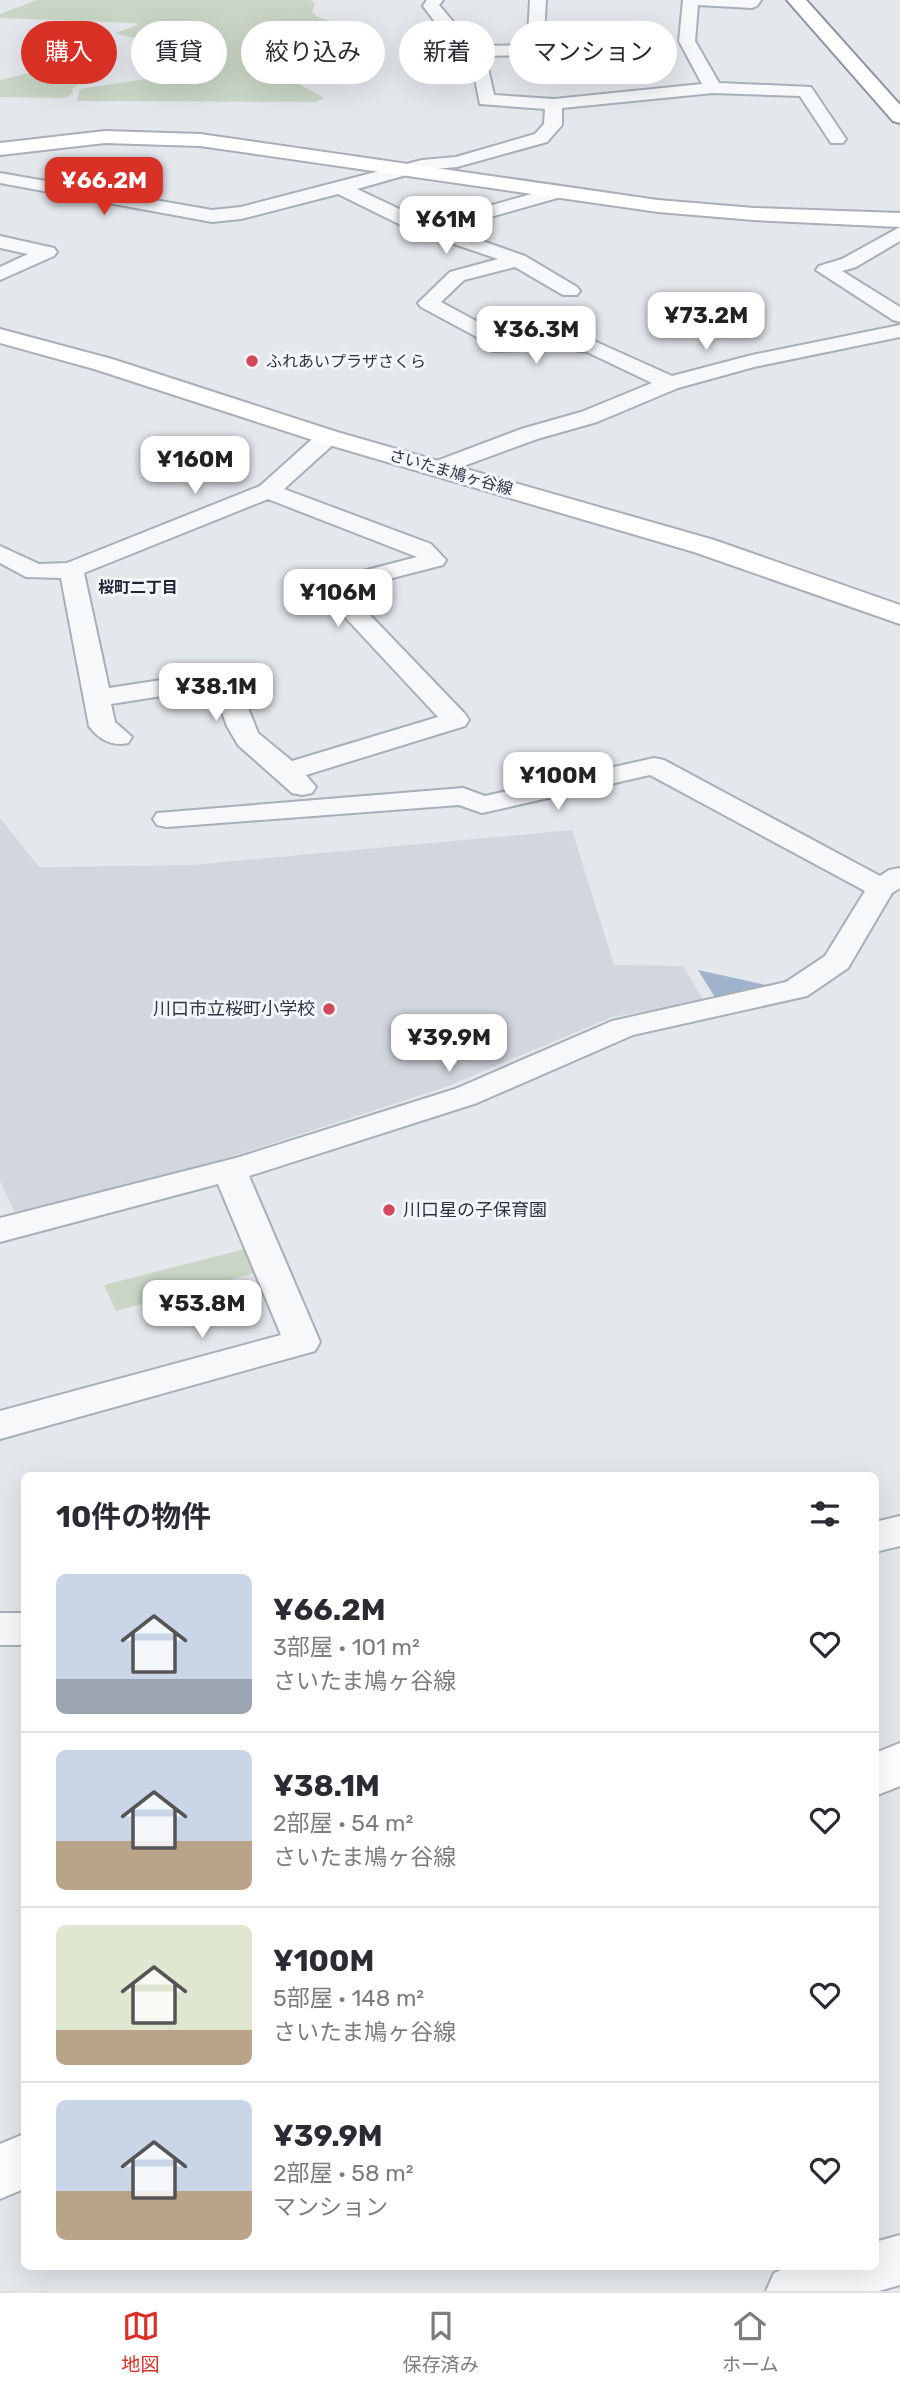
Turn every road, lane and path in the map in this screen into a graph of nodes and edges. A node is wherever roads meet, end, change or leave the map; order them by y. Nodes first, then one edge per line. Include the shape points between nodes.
1 (435, 0) edge
2 (538, 0) edge
3 (690, 0) edge
4 (753, 0) edge
5 (798, 3) edge
6 (446, 21) edge
7 (537, 21) edge
8 (484, 84) edge
9 (713, 88) junction
10 (554, 104) junction
11 (900, 117) edge
12 (837, 139) dead end
13 (0, 149) edge
14 (403, 169) junction
15 (0, 178) edge
16 (341, 188) junction
17 (555, 192) junction
18 (900, 220) edge
19 (428, 229) junction
20 (900, 233) edge
21 (0, 242) edge
22 (518, 260) junction
23 (0, 274) edge
24 (570, 291) dead end
25 (900, 316) edge
26 (900, 331) edge
27 (0, 336) edge
28 (670, 383) junction
29 (328, 437) junction
30 (439, 468) junction
31 (268, 491) junction
32 (0, 553) edge
33 (71, 570) junction
34 (900, 615) edge
35 (97, 698) junction
36 (119, 737) dead end
37 (289, 771) junction
38 (316, 805) junction
39 (167, 819) dead end
40 (891, 882) edge
41 (229, 1170) junction
42 (0, 1230) edge
43 (0, 1425) edge
44 (900, 1531) edge
45 (879, 1536) edge
46 (0, 1629) edge
47 (21, 1629) edge
48 (900, 1763) edge
49 (879, 1773) edge
50 (21, 2162) edge
51 (0, 2172) edge
52 (900, 2260) edge
53 (879, 2266) edge
54 (865, 2270) edge
55 (792, 2291) edge

1 - 6 street via 430,6
2 - 7 street
3 - 4 street via 752,4
3 - 9 street via 687,41
5 - 11 main road
8 - 10 street via 486,100
9 - 10 street
9 - 12 street via 805,92
10 - 14 street via 553,125 541,138 457,162
13 - 14 main road via 106,136 146,136
14 - 16 street
14 - 17 main road
15 - 16 street via 212,216
16 - 19 street
17 - 18 main road via 754,214
17 - 19 street
19 - 22 street
20 - 25 street via 849,263 826,270
21 - 23 street via 47,252
22 - 24 street
22 - 28 street via 457,276 428,303 500,347 592,346
26 - 28 street
27 - 29 main road, さいたま鳩ヶ谷線 via 103,364
28 - 30 street via 589,417
29 - 30 main road, さいたま鳩ヶ谷線
29 - 31 street
30 - 34 main road, さいたま鳩ヶ谷線 via 715,550
31 - 33 street
31 - 37 street via 423,549 434,560 329,587 456,720
32 - 33 street via 35,572
33 - 35 street
35 - 36 street via 102,726
35 - 37 street via 220,679 229,689 246,738
37 - 38 street
38 - 39 street
38 - 40 street via 463,796 482,805 654,766
40 - 41 street via 837,962 796,989 623,1028 466,1096
41 - 42 street
41 - 43 street via 302,1342
44 - 45 street
46 - 47 street
48 - 49 main road
50 - 51 main road
52 - 53 street
54 - 55 street

